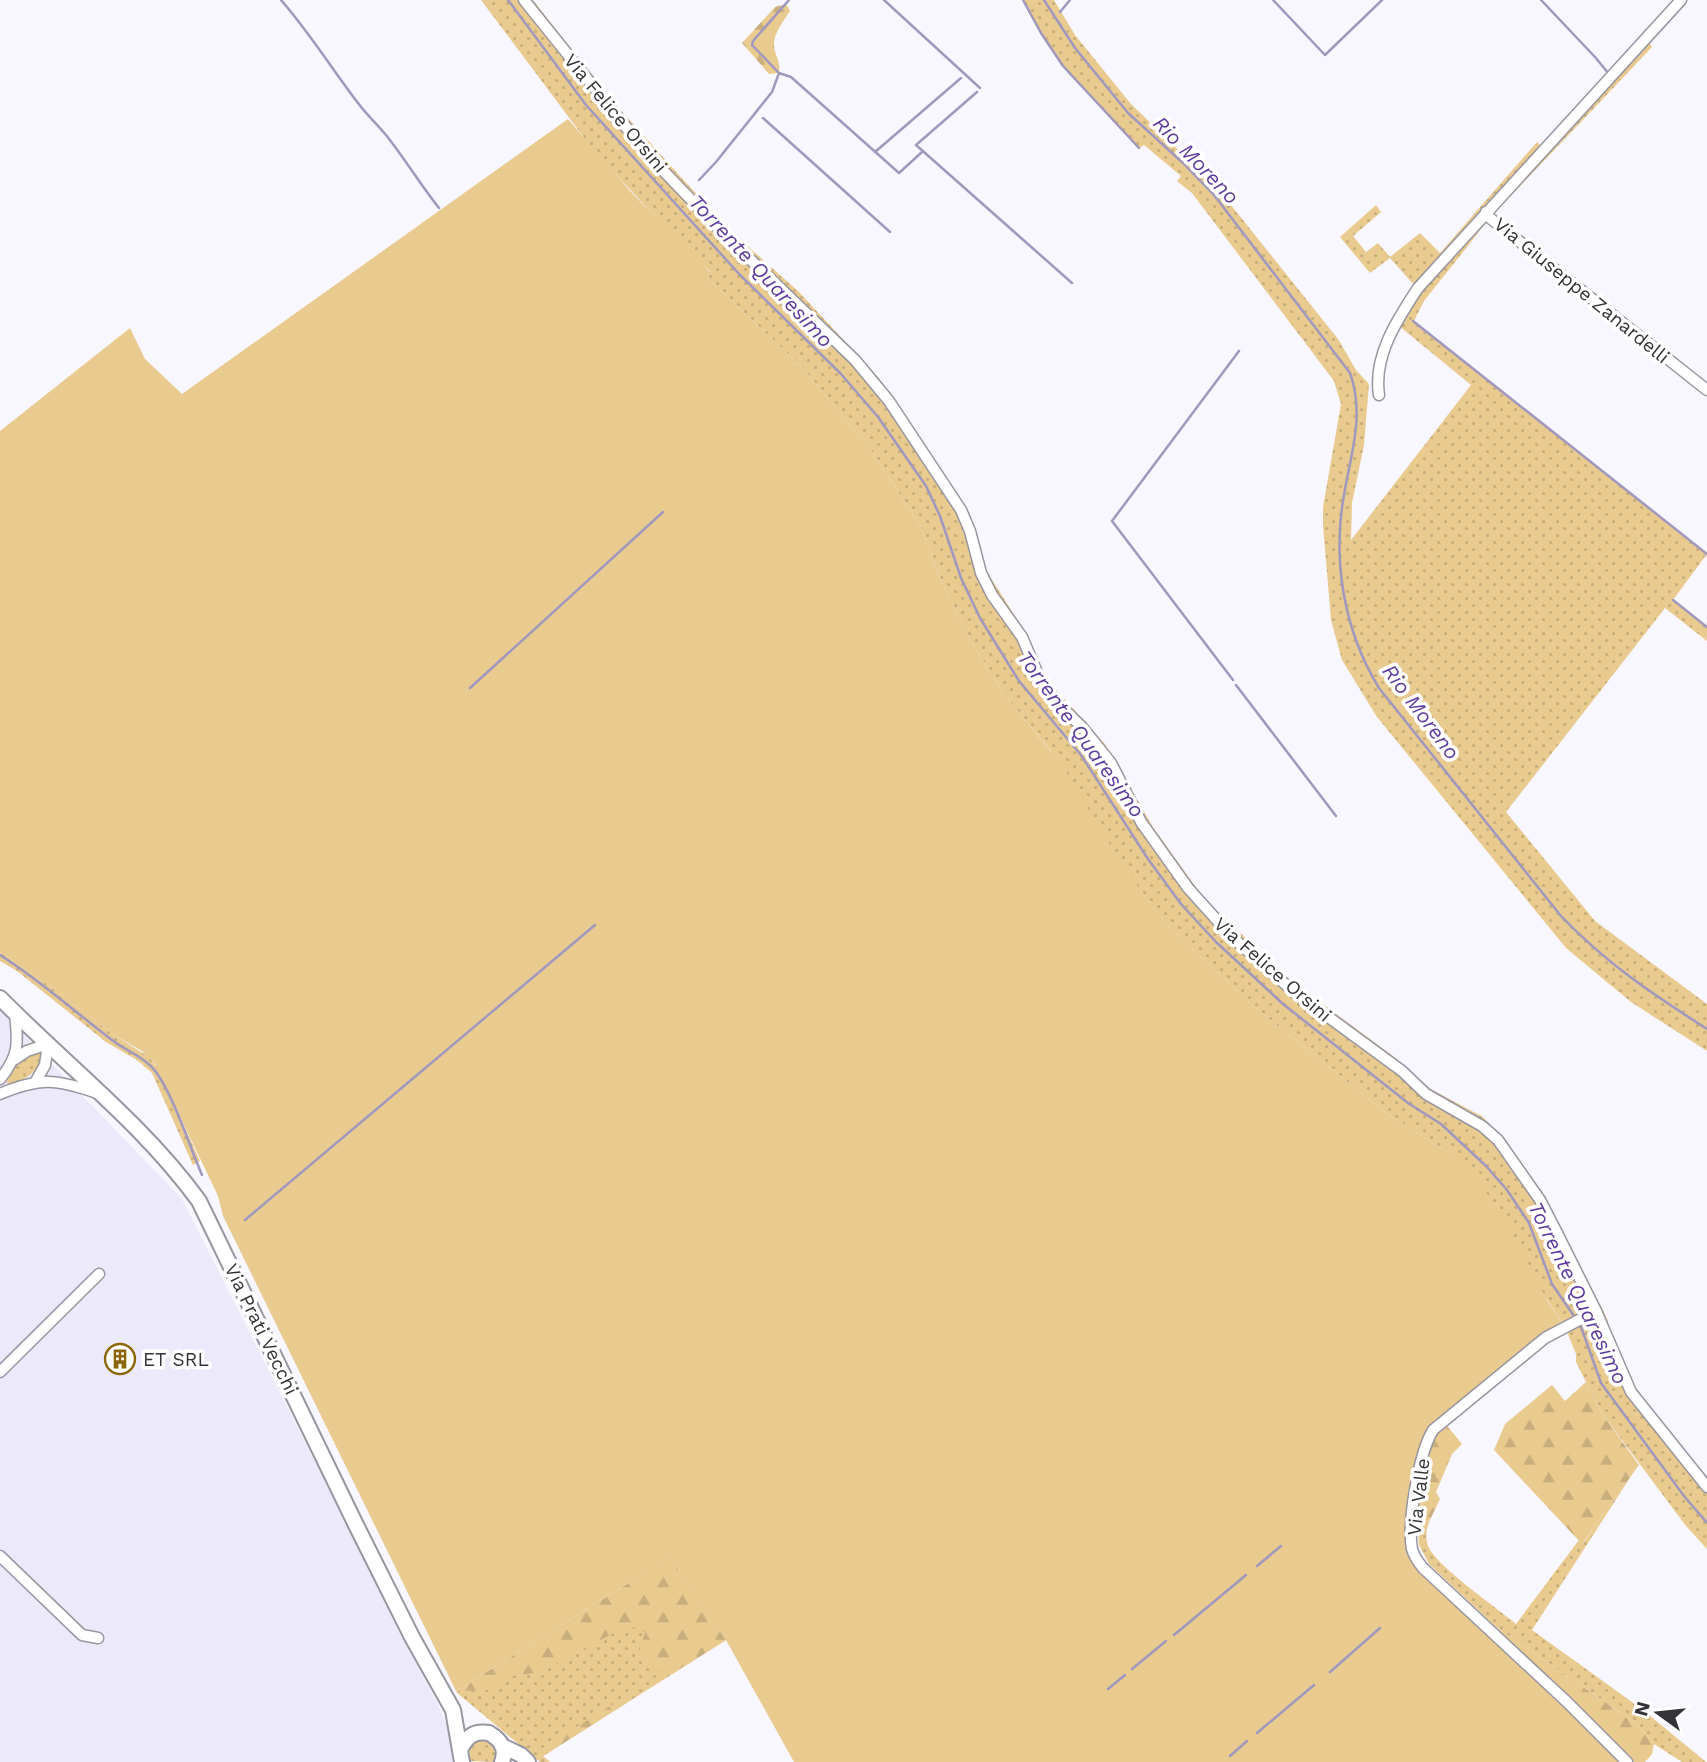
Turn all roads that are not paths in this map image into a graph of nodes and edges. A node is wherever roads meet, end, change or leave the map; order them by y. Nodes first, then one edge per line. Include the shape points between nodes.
1 (524, 0) edge
2 (1681, 0) edge
3 (1486, 212) junction
4 (1707, 390) edge
5 (1379, 396) dead end
6 (0, 998) edge
7 (15, 1013) junction
8 (48, 1044) junction
9 (15, 1059) junction
10 (0, 1079) edge
11 (36, 1081) junction
12 (0, 1094) edge
13 (100, 1094) junction
14 (99, 1274) dead end
15 (1592, 1313) junction
16 (0, 1372) edge
17 (1707, 1488) edge
18 (0, 1556) edge
19 (99, 1638) dead end
20 (453, 1710) junction
21 (482, 1732) junction
22 (502, 1746) junction
23 (462, 1755) edge
24 (502, 1762) edge
25 (528, 1762) edge
26 (1627, 1762) edge

1 - 15 street, Via Felice Orsini via 650,157 855,360 889,401 961,510 981,573 1022,637 1039,677 1111,764 1141,822 1188,888 1232,937 1293,991 1426,1094 1498,1140 1540,1200
2 - 3 street, Via Giuseppe Zanardelli
3 - 4 street, Via Giuseppe Zanardelli
3 - 5 street via 1418,288 1399,317 1378,370
6 - 7 main road, Via Prati Vecchi
7 - 8 main road, Via Prati Vecchi
7 - 9 street
8 - 9 street
8 - 11 street via 45,1065
8 - 13 main road, Via Prati Vecchi
9 - 10 street
11 - 12 street
11 - 13 street via 71,1084
13 - 20 main road, Via Prati Vecchi via 172,1166 205,1212 361,1535
14 - 16 street
15 - 17 street, Via Felice Orsini via 1631,1392
15 - 26 street, Via Valle via 1545,1338 1433,1430 1423,1451 1416,1490 1412,1550 1429,1574
18 - 19 street via 82,1635
20 - 21 main road, Via Prati Vecchi
20 - 23 main road, Via Prati Vecchi
21 - 22 main road, Via Prati Vecchi via 498,1738
21 - 23 main road, Via Prati Vecchi via 466,1738
22 - 24 main road
22 - 25 main road, Via Prati Vecchi

